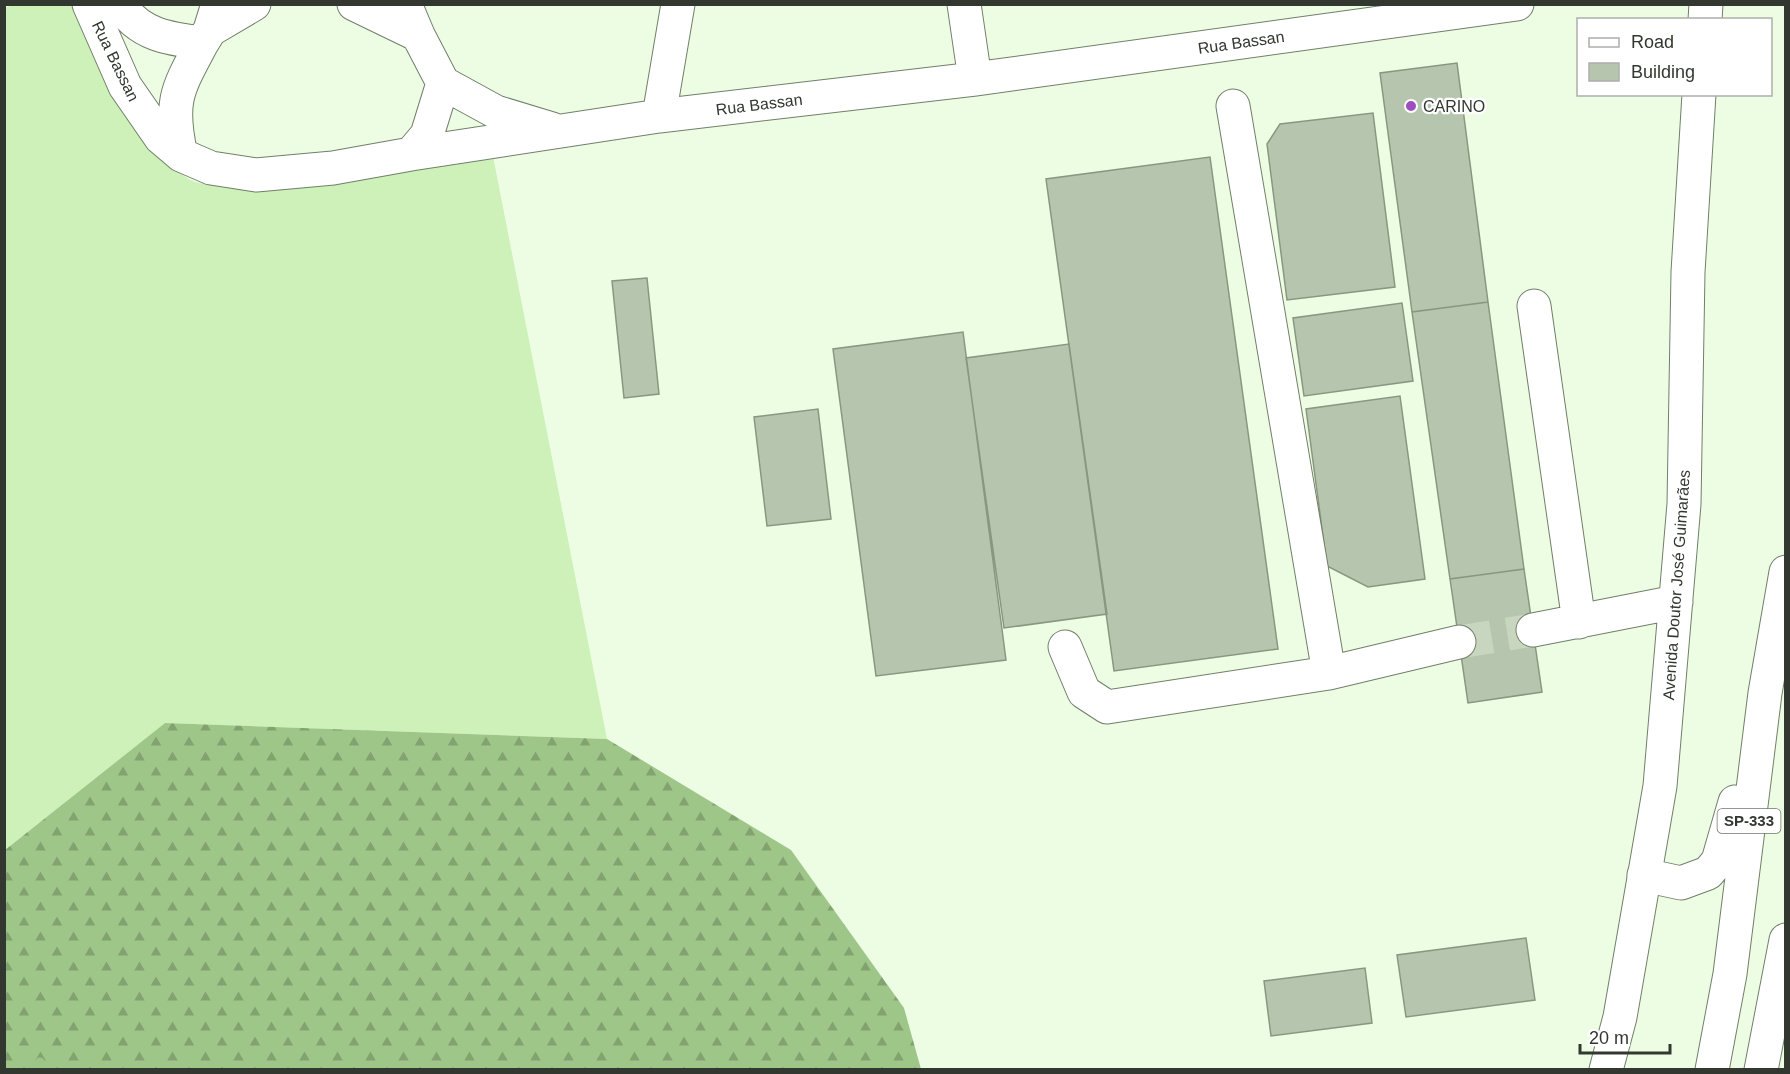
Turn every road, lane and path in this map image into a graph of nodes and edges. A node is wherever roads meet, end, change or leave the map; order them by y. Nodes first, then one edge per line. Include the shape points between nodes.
1 (89, 4) edge
2 (120, 4) edge
3 (254, 4) edge
4 (354, 4) edge
5 (405, 4) edge
6 (678, 4) edge
7 (963, 4) edge
8 (1517, 4) edge
9 (210, 26) edge
10 (418, 35) junction
11 (975, 79) junction
12 (443, 83) junction
13 (1700, 96) edge
14 (1233, 106) dead end
15 (659, 116) junction
16 (562, 132) junction
17 (411, 154) junction
18 (181, 155) junction
19 (1534, 306) dead end
20 (1785, 572) edge
21 (1676, 602) junction
22 (1579, 622) junction
23 (1533, 630) tunnel mouth
24 (1459, 642) tunnel mouth
25 (1065, 646) dead end
26 (1329, 673) junction
27 (1765, 693) junction
28 (1644, 875) junction
29 (1785, 940) edge
30 (1606, 1070) edge
31 (1712, 1070) edge
32 (1761, 1070) edge

1 - 18 main road, Rua Bassan via 125,86 161,138
2 - 9 main road via 144,30 171,39
3 - 9 main road
4 - 10 main road
5 - 10 main road
6 - 15 main road
7 - 11 main road
8 - 11 main road, Rua Bassan
9 - 18 main road via 180,85 175,106
10 - 12 main road
11 - 15 main road, Rua Bassan
12 - 16 main road via 496,112
12 - 17 main road via 427,135
13 - 21 main road, Avenida Doutor José Guimarães via 1688,272 1684,504
14 - 26 main road
15 - 16 main road, Rua Bassan
16 - 17 main road, Rua Bassan
17 - 18 main road, Rua Bassan via 256,176 212,168
19 - 22 main road
20 - 27 main road, SP-333
21 - 22 main road
21 - 28 main road, Avenida Doutor José Guimarães via 1660,786
22 - 23 main road
24 - 26 main road
25 - 26 main road via 1084,692 1107,707
27 - 28 main road via 1718,861 1708,873 1682,883
27 - 31 main road, SP-333 via 1730,974
28 - 30 main road, Avenida Doutor José Guimarães via 1620,1017
29 - 32 main road

